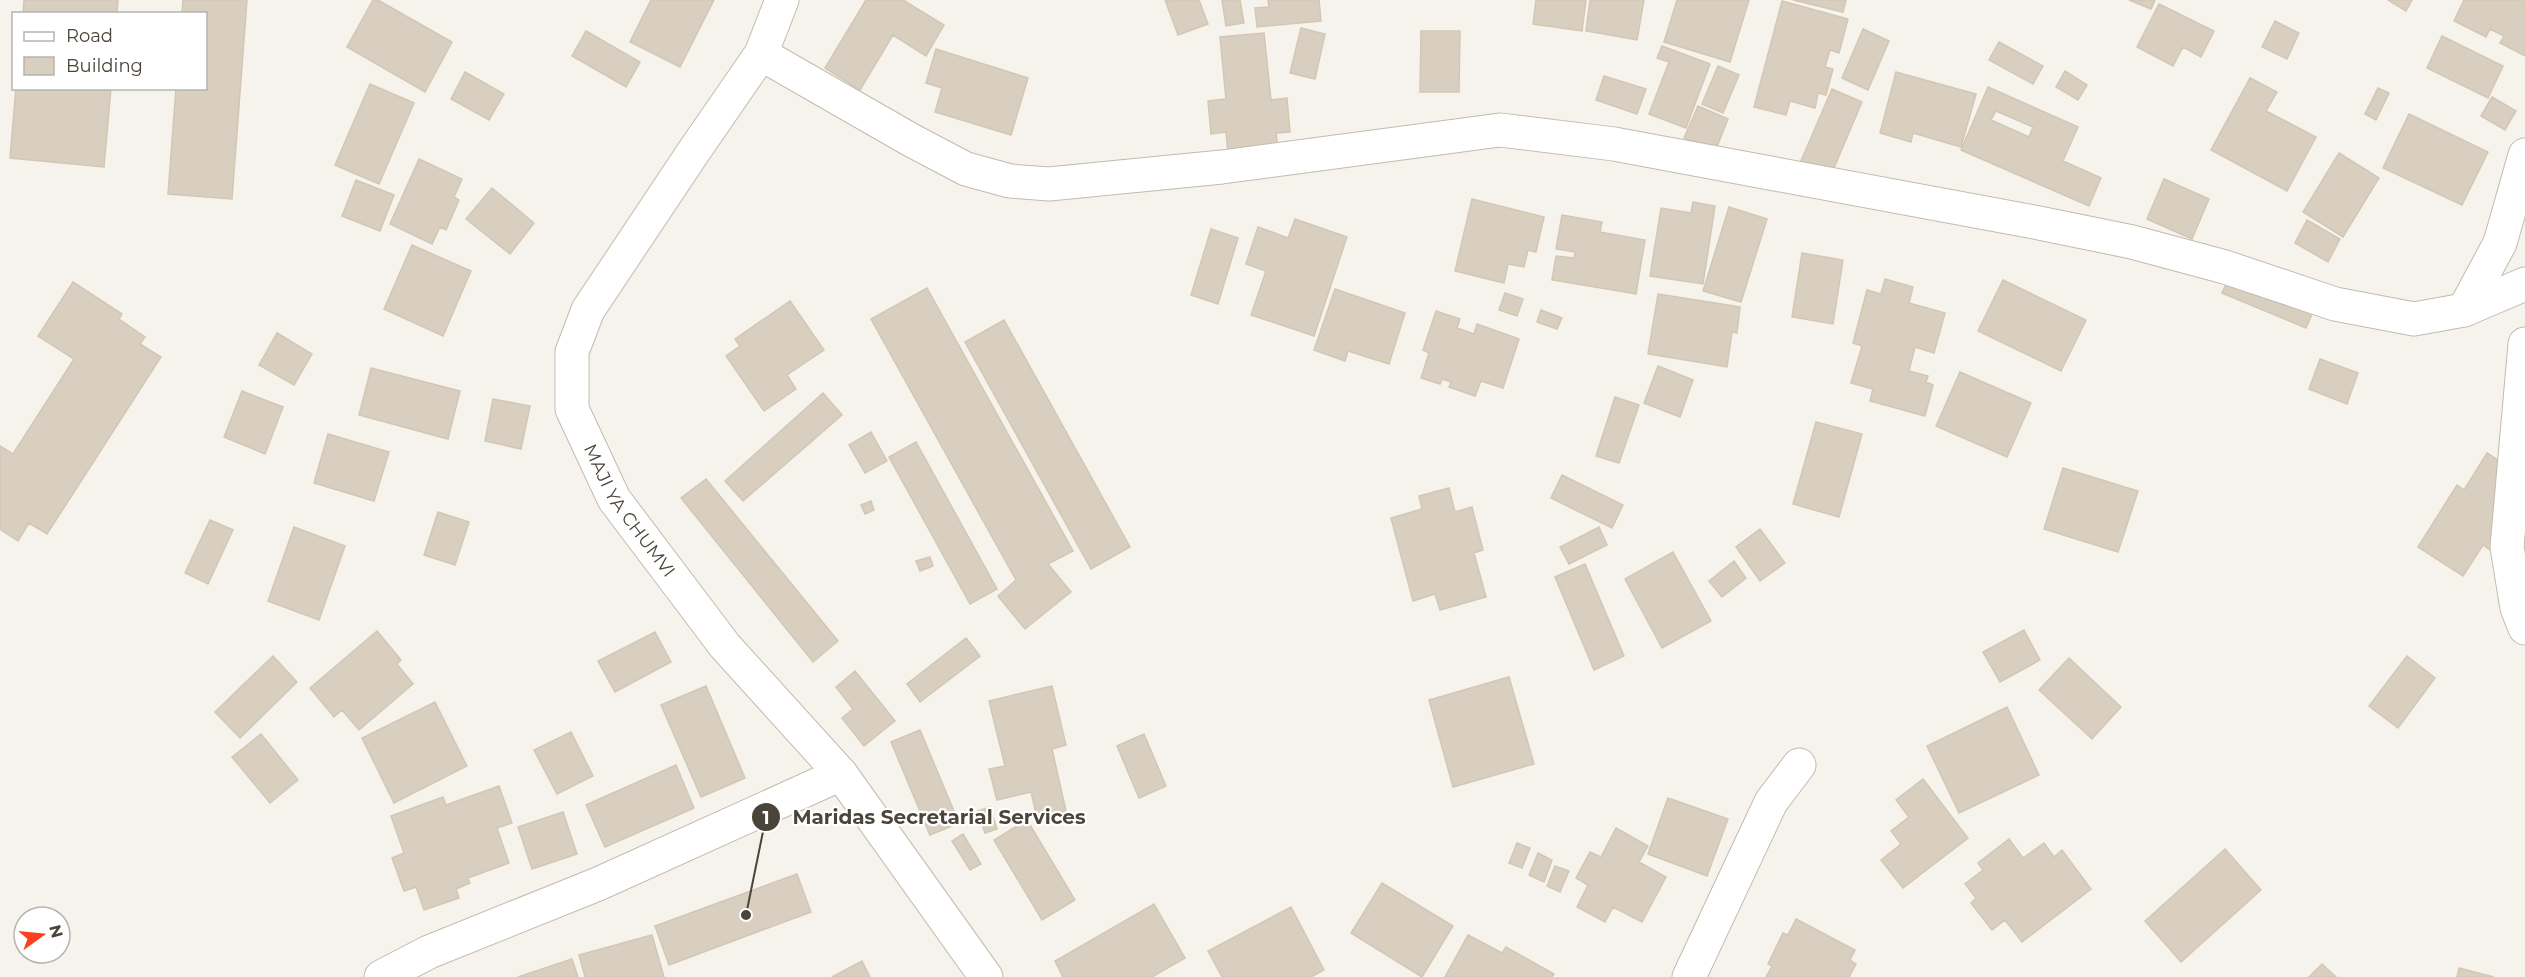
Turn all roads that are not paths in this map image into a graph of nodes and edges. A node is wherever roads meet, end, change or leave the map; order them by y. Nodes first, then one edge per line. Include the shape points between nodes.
1 (782, 0) edge
2 (762, 54) junction
3 (2525, 155) edge
4 (2525, 285) edge
5 (2464, 310) junction
6 (2525, 344) edge
7 (2525, 628) edge
8 (1799, 765) dead end
9 (841, 774) junction
10 (381, 977) edge
11 (986, 977) edge
12 (1689, 977) edge

1 - 2 street, MAJI YA CHUMVI
2 - 5 street via 966,169 1010,181 1049,184 1211,169 1500,130 1614,144 2132,242 2225,267 2335,304 2378,313 2414,319
2 - 9 street, MAJI YA CHUMVI via 588,310 572,352 572,409 614,499 725,646
3 - 5 street via 2500,243
4 - 5 street
6 - 7 street via 2508,547 2517,608
8 - 12 street via 1771,802
9 - 10 street via 598,884 429,952
9 - 11 street, MAJI YA CHUMVI

